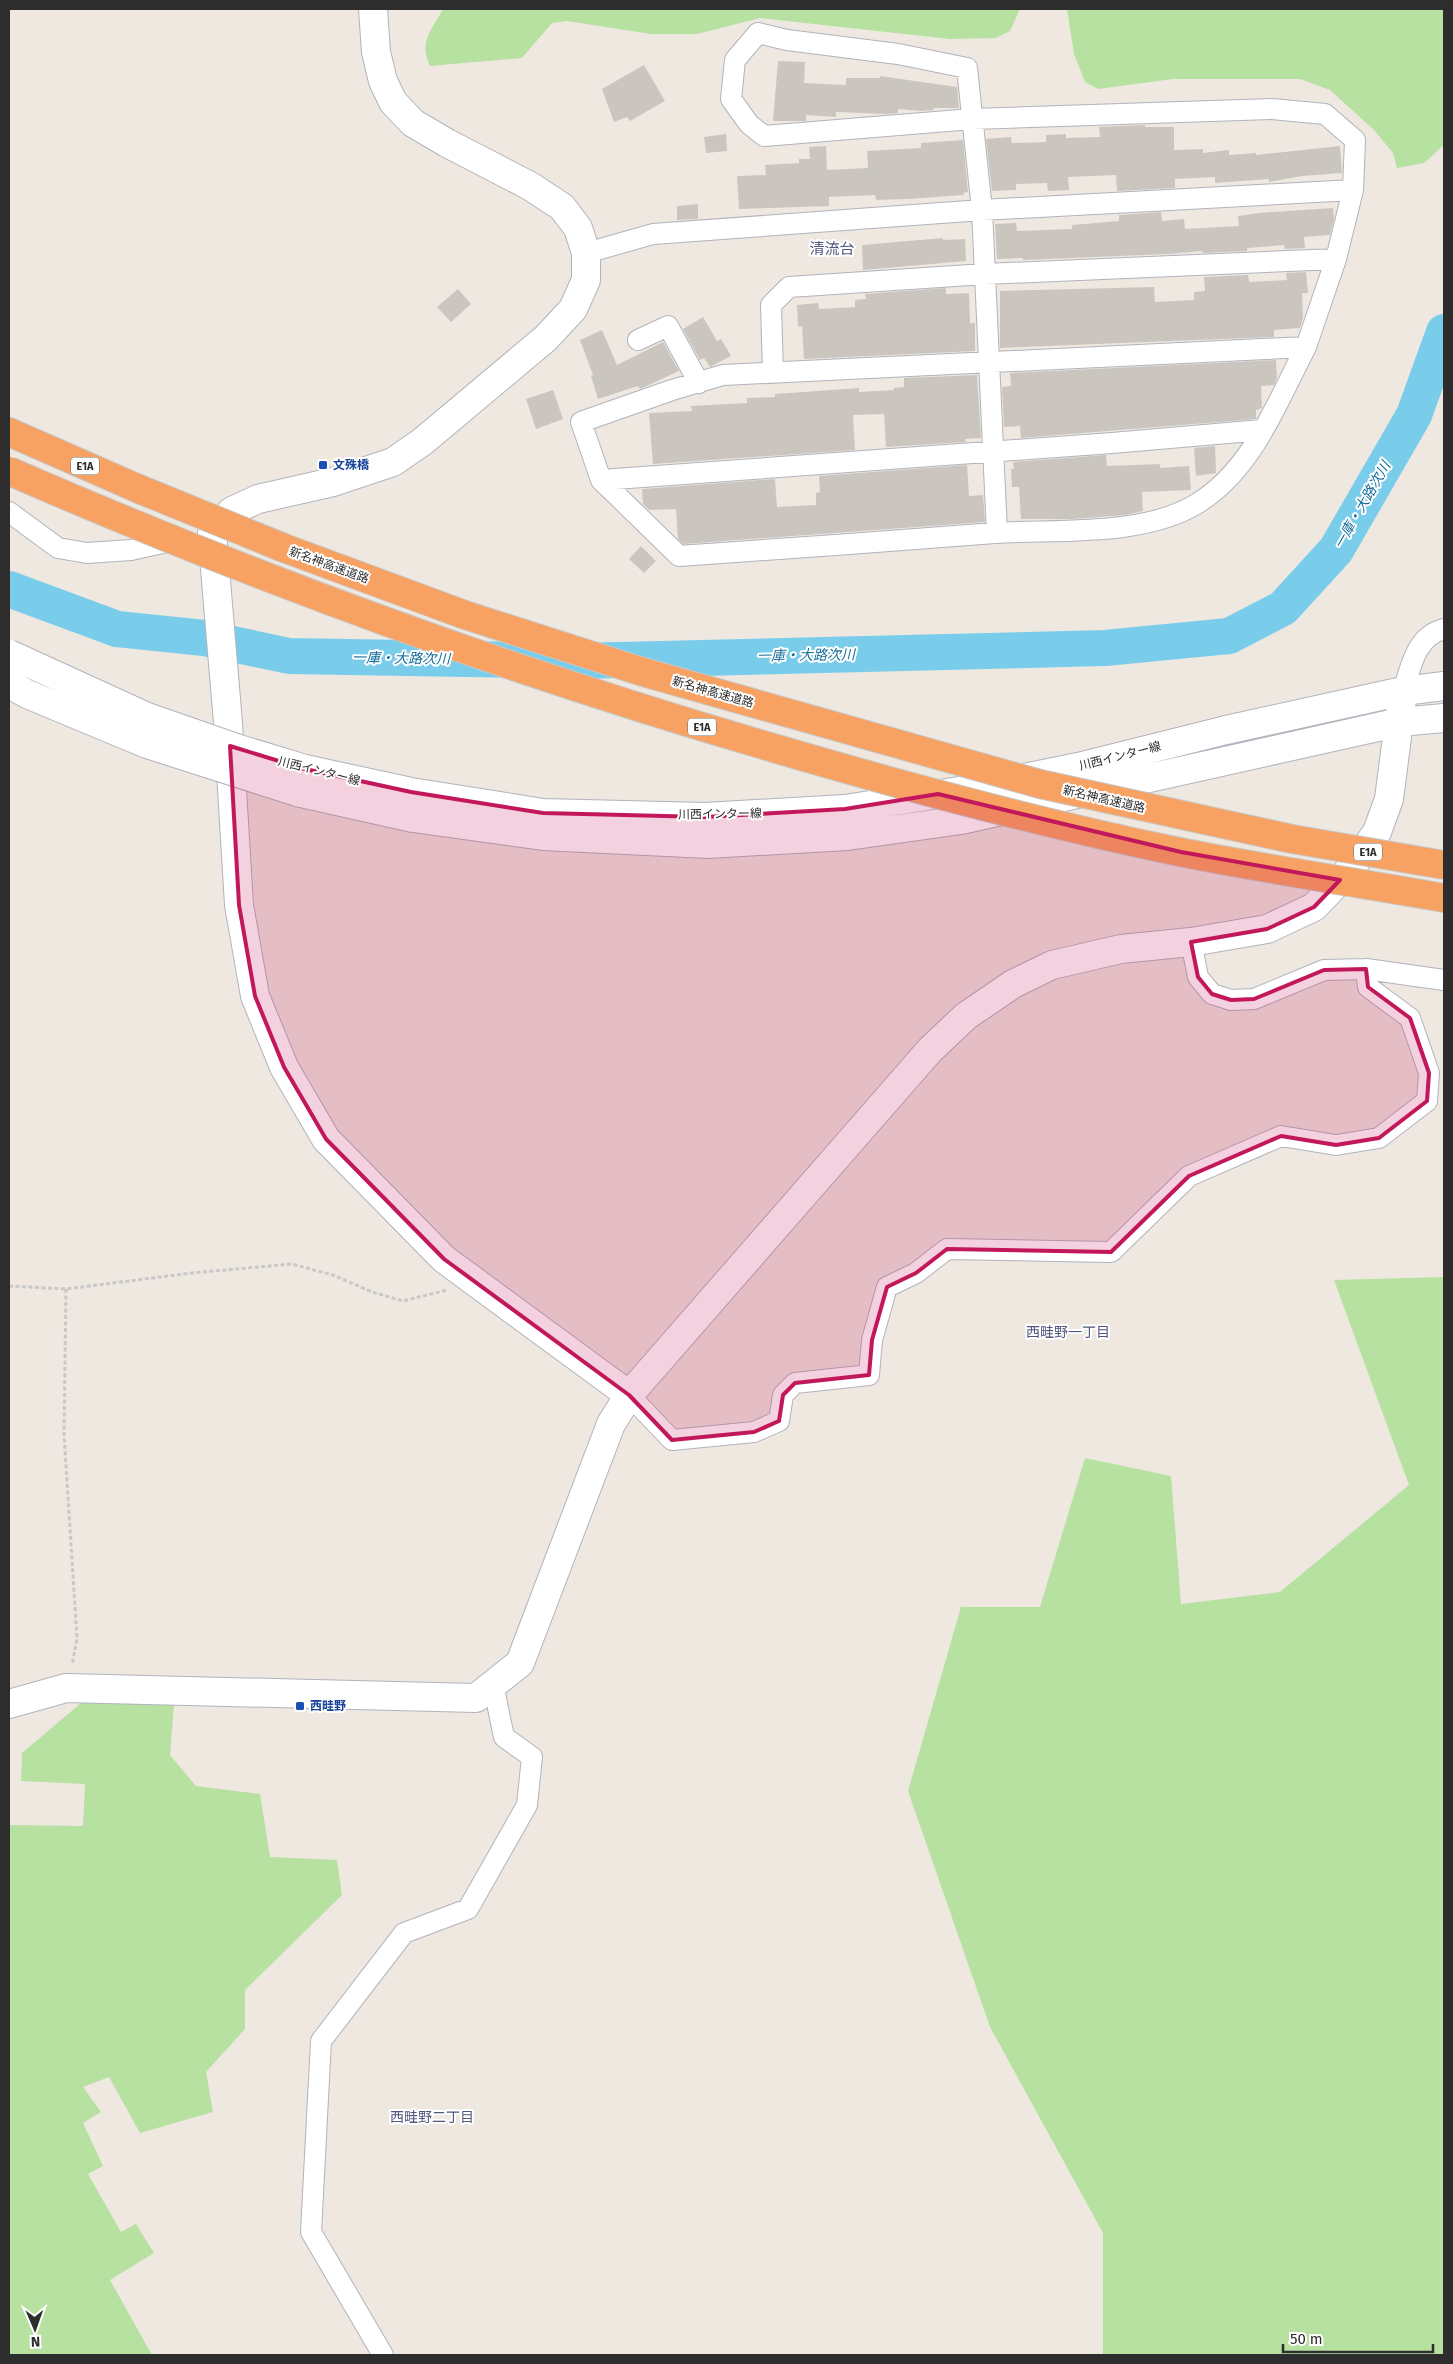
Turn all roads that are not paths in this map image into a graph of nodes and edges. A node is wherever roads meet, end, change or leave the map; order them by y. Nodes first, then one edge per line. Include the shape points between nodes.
1 (373, 9) edge
2 (972, 119) junction
3 (1353, 190) junction
4 (982, 210) junction
5 (586, 253) junction
6 (1336, 260) junction
7 (985, 274) junction
8 (638, 340) dead end
9 (1306, 347) junction
10 (991, 363) junction
11 (774, 373) junction
12 (699, 383) junction
13 (1262, 430) junction
14 (20, 437) edge
15 (994, 452) junction
16 (9, 471) edge
17 (602, 480) junction
18 (9, 512) edge
19 (212, 533) junction
20 (998, 533) junction
21 (1444, 629) edge
22 (9, 654) edge
23 (9, 684) edge
24 (1444, 686) edge
25 (1403, 691) junction
26 (1444, 718) edge
27 (1400, 722) junction
28 (301, 780) junction
29 (1292, 840) junction
30 (1444, 854) edge
31 (1444, 865) edge
32 (1433, 896) edge
33 (1190, 942) junction
34 (1366, 969) junction
35 (1444, 980) edge
36 (628, 1395) junction
37 (493, 1684) junction
38 (9, 1704) edge
39 (383, 2355) edge

1 - 5 street via 376,52 383,81 393,102 421,128 530,186 562,207 578,228
2 - 2 street via 967,68 898,54 787,40 758,32 735,60 731,99 749,124 764,136
2 - 3 street via 1272,109 1325,114 1356,140
2 - 4 street
3 - 4 street
3 - 6 street
4 - 5 street via 652,234
4 - 7 street
5 - 19 street via 586,280 572,309 546,338 422,442 393,462 376,468 333,482 258,499 232,511
6 - 7 street
6 - 9 street
7 - 10 street
7 - 11 street via 788,287 771,305
8 - 12 street via 668,326
9 - 10 street
9 - 13 street
10 - 11 street
10 - 15 street
11 - 12 street via 723,375
12 - 17 street via 581,422
13 - 15 street
13 - 20 street via 1250,454 1215,490 1174,516 1134,526
14 - 29 highway, 新名神高速道路 / E1A, bridge via 284,548 465,615 643,672 1040,784
15 - 17 street
15 - 20 street
16 - 32 highway, E1A, bridge via 278,581 465,650 661,715 854,772 988,807 1181,852
17 - 20 street via 679,556
18 - 19 street via 58,548 87,553 131,550
19 - 36 street via 239,905 255,996 284,1067 326,1139 444,1259
21 - 25 street via 1433,632 1415,653
22 - 28 street, 川西インター線, bridge via 147,717 239,749
23 - 28 street, 川西インター線, bridge via 147,744
24 - 25 street, 川西インター線
25 - 27 street
25 - 28 street, 川西インター線 via 1078,767 965,790 845,809 704,816 543,812 411,792
26 - 27 street, 川西インター線
27 - 28 street, 川西インター線 via 961,820 848,836 708,844 543,836 413,818
27 - 33 street via 1389,799 1377,832 1351,868 1314,907 1267,929
29 - 30 highway, bridge
29 - 31 highway, 新名神高速道路 / E1A, bridge
33 - 34 street via 1198,977 1212,994 1231,1000 1254,999 1324,970
33 - 36 street via 1121,949 1052,965 1013,984 966,1016 930,1050
34 - 35 street
34 - 36 street via 1368,987 1410,1018 1428,1073 1426,1102 1379,1138 1336,1145 1282,1136 1273,1139 1189,1176 1111,1252 947,1249 887,1288 872,1340 869,1375 795,1382 783,1395 779,1421 754,1432 672,1440
36 - 37 street via 611,1424 520,1662
37 - 38 street via 476,1698 66,1688
37 - 39 street via 504,1737 532,1757 527,1805 468,1909 404,1933 322,2041 311,2232

